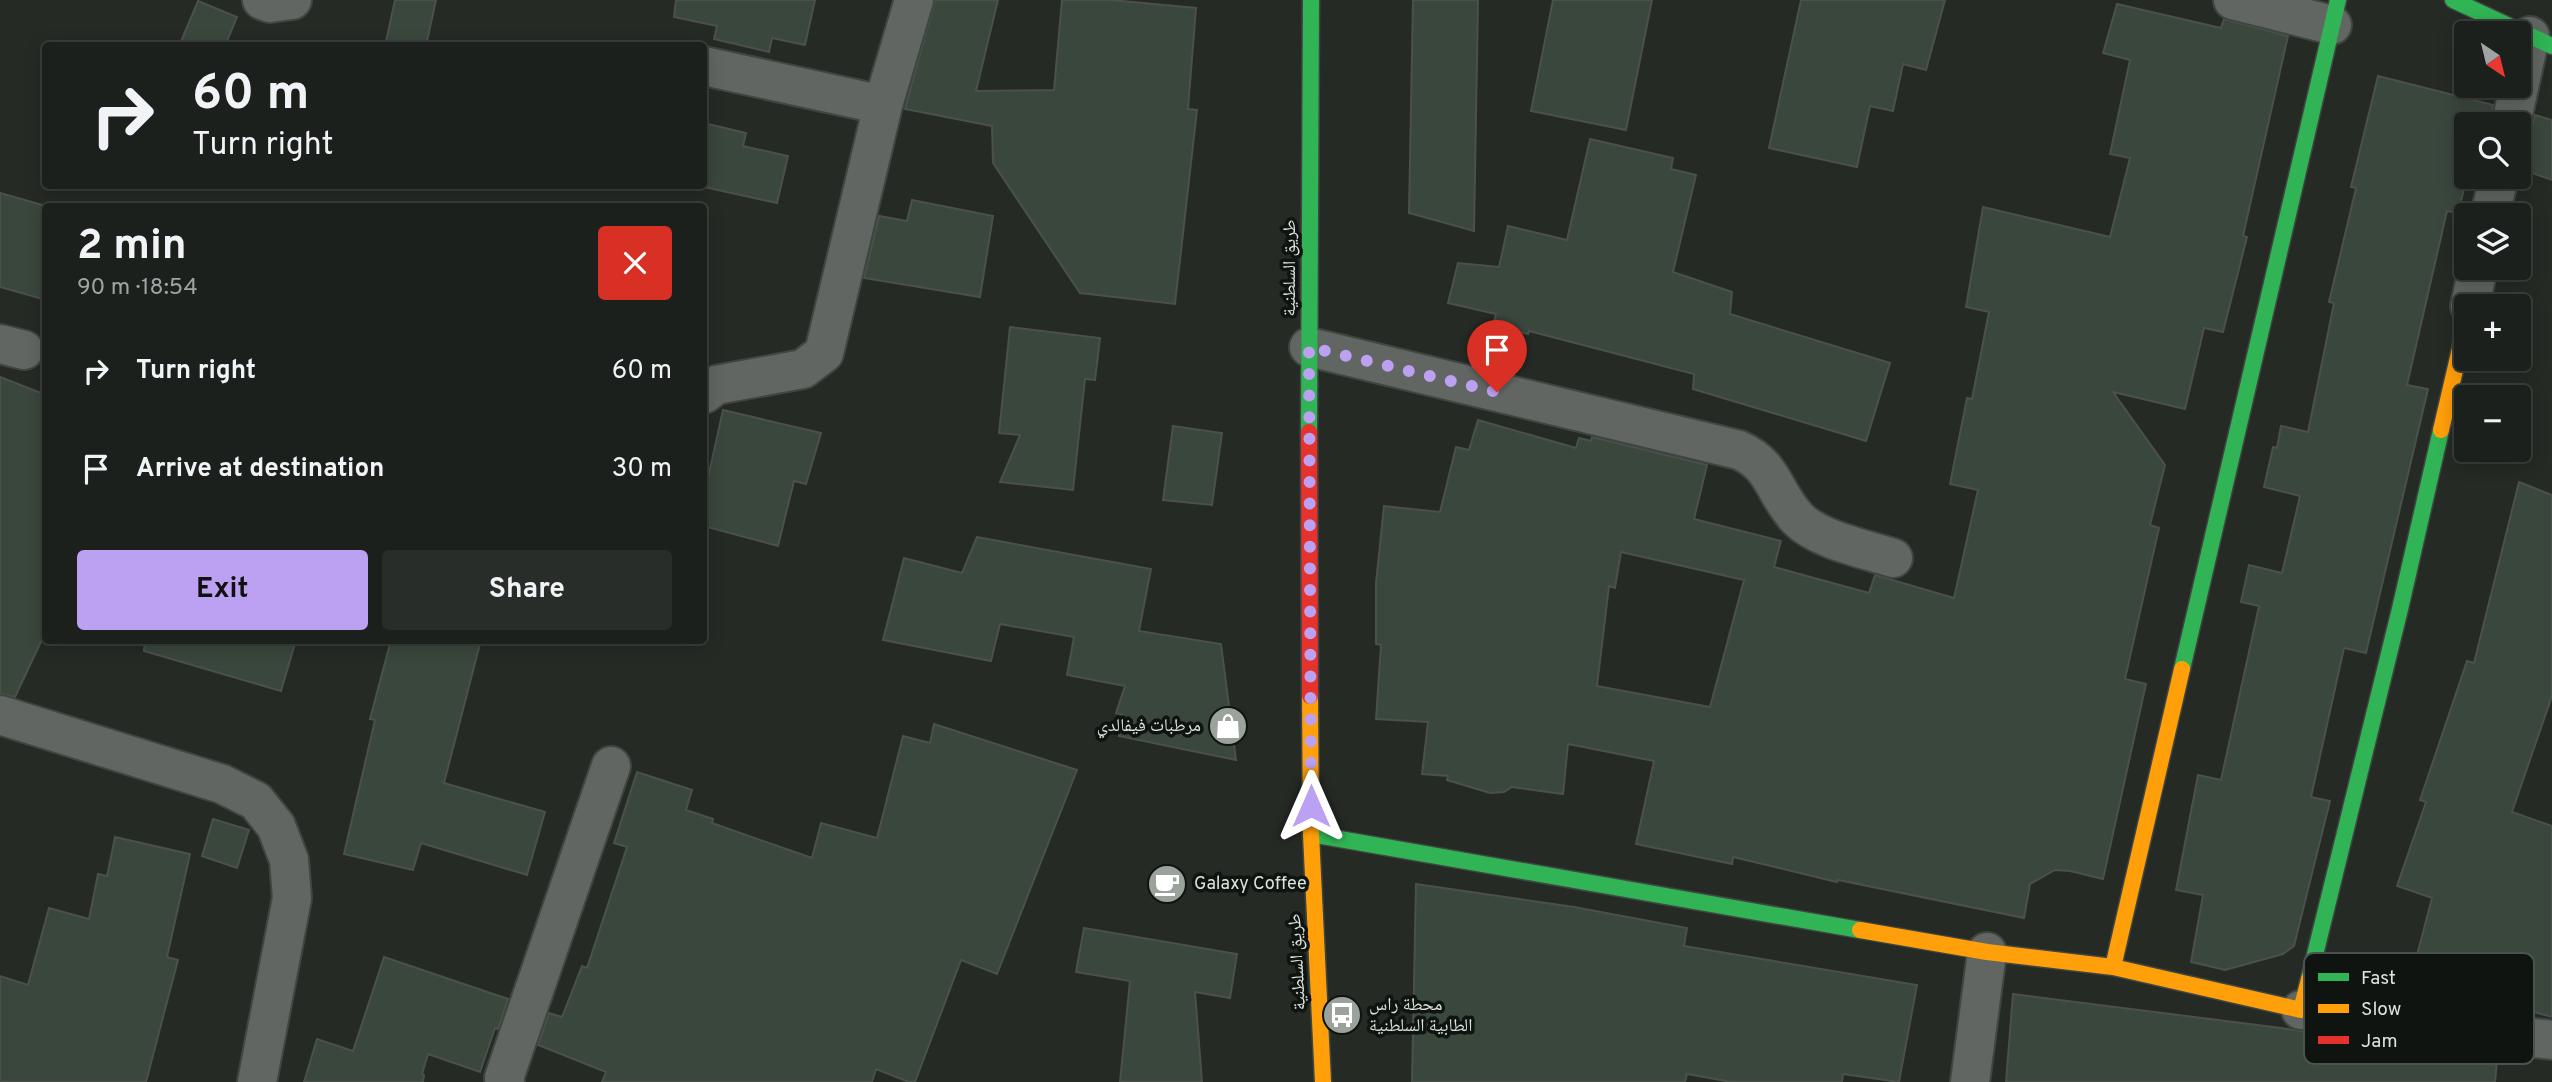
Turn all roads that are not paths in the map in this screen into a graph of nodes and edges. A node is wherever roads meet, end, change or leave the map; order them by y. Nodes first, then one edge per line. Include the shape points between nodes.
1 (262, 0) edge
2 (292, 0) edge
3 (914, 0) edge
4 (1311, 0) edge
5 (2233, 0) edge
6 (2453, 0) edge
7 (2335, 13) edge
8 (2541, 41) edge
9 (707, 67) edge
10 (883, 106) junction
11 (2515, 112) edge
12 (1309, 347) junction
13 (2455, 371) edge
14 (707, 392) edge
15 (1893, 558) dead end
16 (0, 715) edge
17 (611, 766) dead end
18 (1311, 834) junction
19 (1987, 953) junction
20 (2315, 953) edge
21 (2113, 967) junction
22 (2304, 998) edge
23 (2301, 1010) junction
24 (2304, 1010) edge
25 (2534, 1038) edge
26 (2552, 1040) edge
27 (257, 1082) edge
28 (505, 1082) edge
29 (1323, 1082) edge
30 (1970, 1082) edge

1 - 2 street
3 - 10 street
4 - 12 main road, طريق السلطنية
5 - 7 street
6 - 8 main road
7 - 21 main road
8 - 11 street
9 - 10 street
10 - 14 street via 824,354 803,369 716,384
12 - 15 street via 1739,450 1756,457 1799,520 1818,533
12 - 18 main road, طريق السلطنية
13 - 20 main road
16 - 27 street via 222,784 256,801 276,826 289,860 292,898
17 - 28 street
18 - 19 main road
18 - 29 main road, طريق السلطنية
19 - 21 main road
19 - 30 street
21 - 23 main road
22 - 23 main road
23 - 24 street
25 - 26 street

